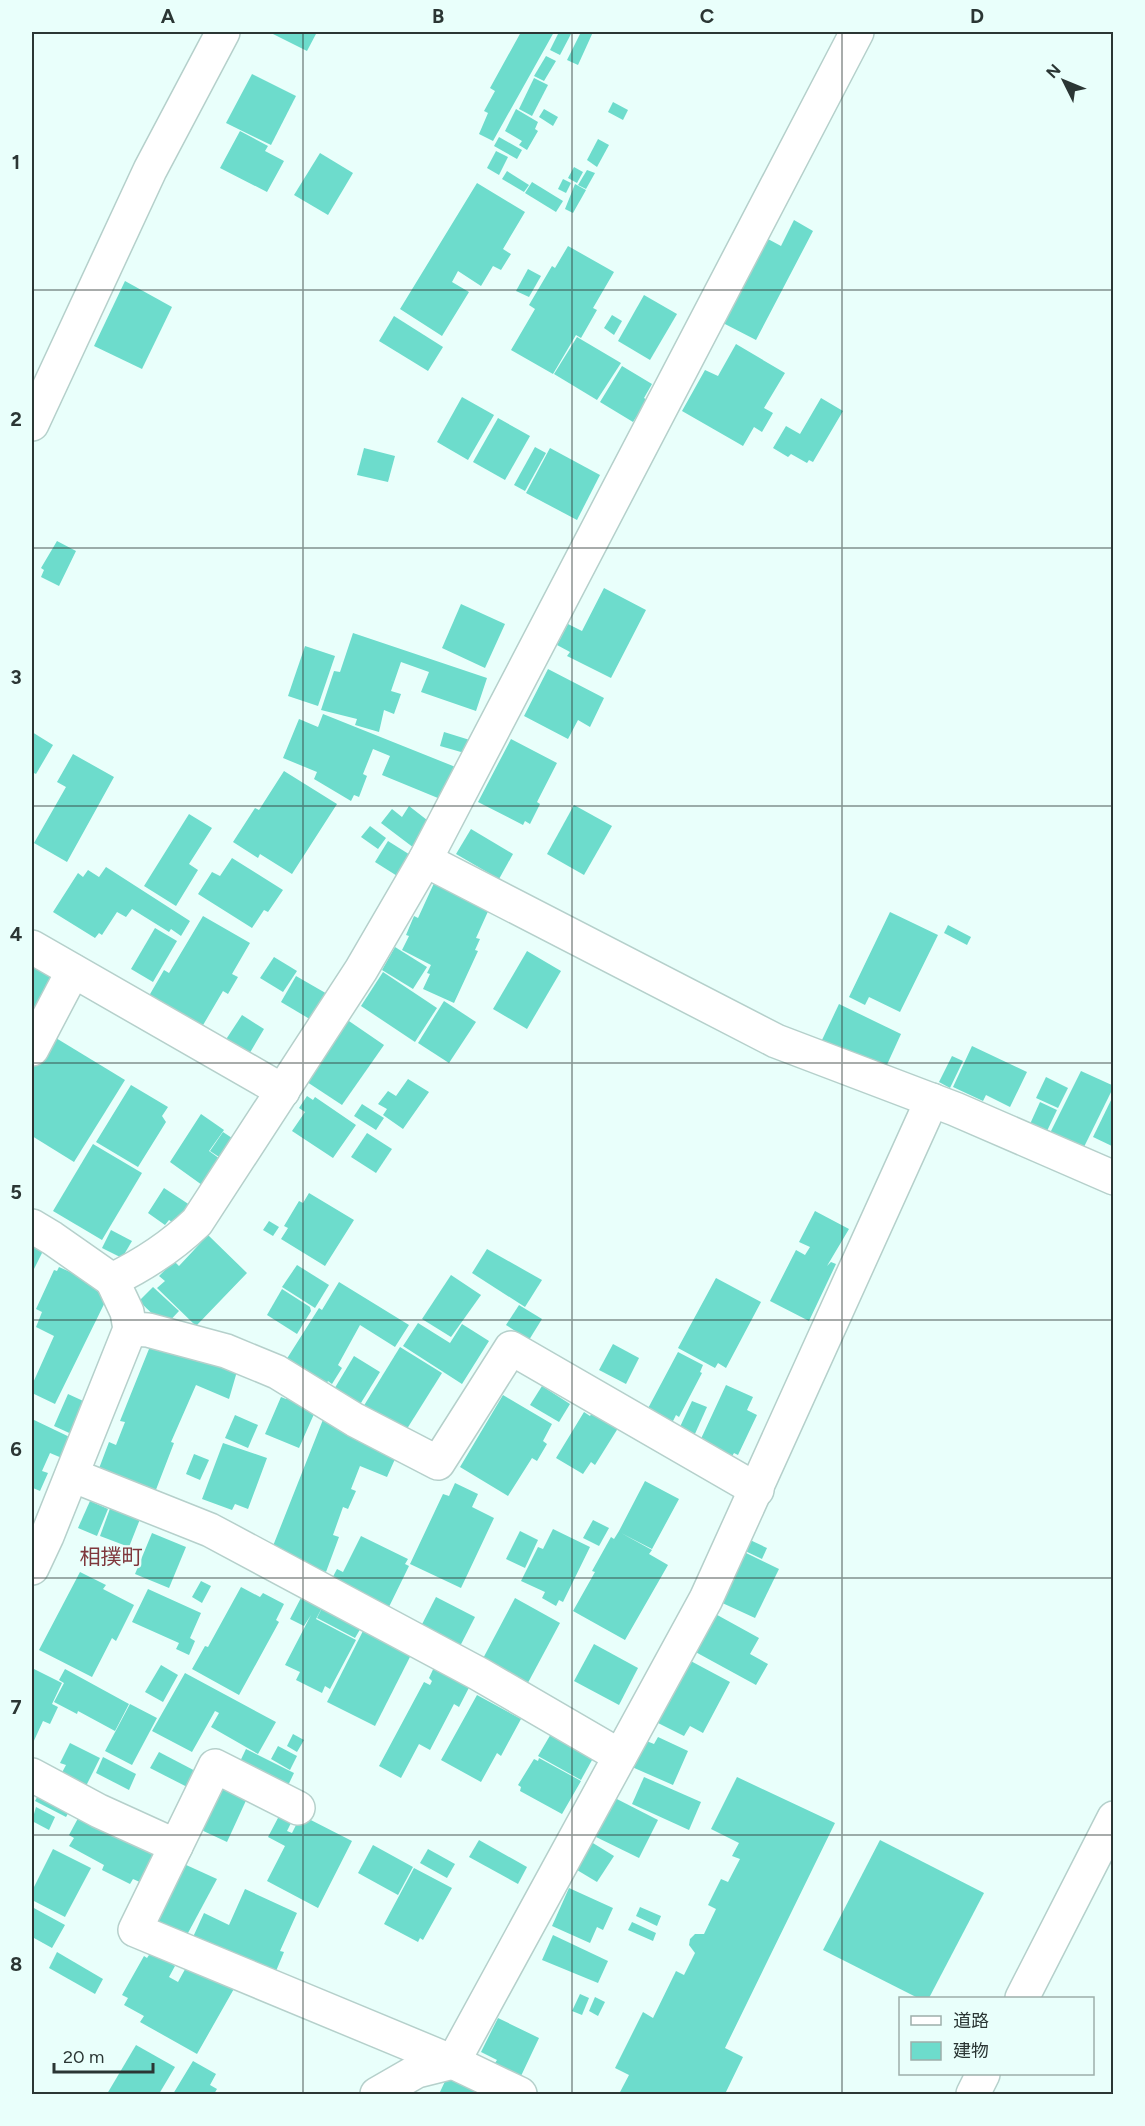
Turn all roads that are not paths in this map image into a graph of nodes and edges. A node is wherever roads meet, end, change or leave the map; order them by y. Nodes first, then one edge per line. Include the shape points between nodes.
1 (223, 32) edge
2 (857, 32) edge
3 (32, 424) edge
4 (425, 860) junction
5 (32, 947) edge
6 (74, 971) junction
7 (32, 1049) edge
8 (283, 1091) junction
9 (932, 1100) junction
10 (1113, 1178) edge
11 (32, 1226) edge
12 (112, 1280) junction
13 (130, 1329) junction
14 (72, 1475) junction
15 (757, 1490) junction
16 (32, 1568) edge
17 (620, 1756) junction
18 (32, 1775) edge
19 (298, 1808) dead end
20 (1113, 1818) edge
21 (176, 1846) junction
22 (1023, 1997) edge
23 (453, 2062) junction
24 (982, 2075) edge
25 (376, 2094) edge
26 (520, 2094) edge
27 (973, 2094) edge

1 - 3 street via 150,170
2 - 4 street
4 - 8 street via 361,970
4 - 9 street via 776,1041
5 - 6 street
6 - 7 street
6 - 8 street
8 - 12 street via 197,1222 149,1262
9 - 10 street
9 - 15 street
11 - 12 street
12 - 13 street via 127,1312
13 - 14 street
13 - 15 street via 148,1330 226,1351 277,1372 355,1420 438,1463 511,1348
14 - 16 street
14 - 17 street via 210,1530 479,1674
15 - 17 street via 706,1599
17 - 23 street
18 - 21 street
19 - 21 street via 215,1766
20 - 22 street
21 - 23 street via 135,1930
23 - 25 street via 417,2071
23 - 26 street
24 - 27 street

